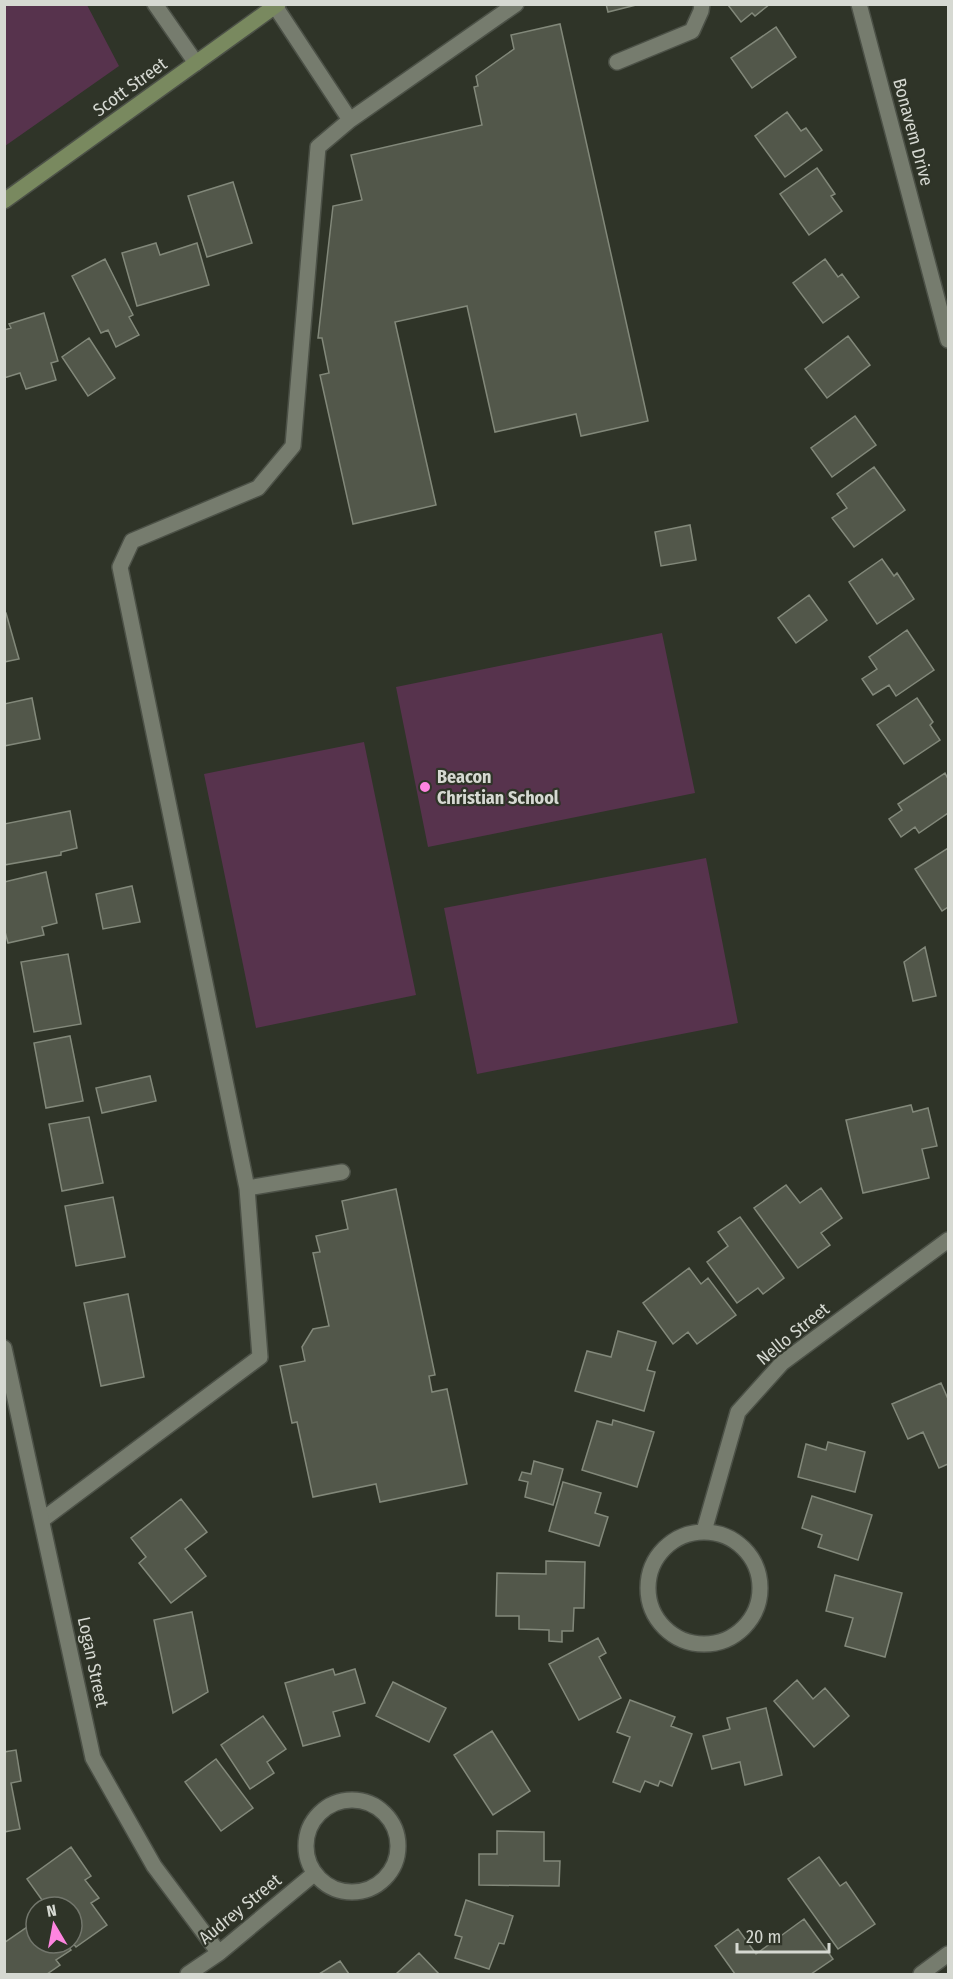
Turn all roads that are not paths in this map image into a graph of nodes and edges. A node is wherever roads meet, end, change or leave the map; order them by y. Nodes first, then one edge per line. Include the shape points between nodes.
1 (155, 4) edge
2 (516, 4) edge
3 (702, 4) edge
4 (858, 4) edge
5 (276, 5) edge
6 (617, 62) dead end
7 (196, 63) junction
8 (350, 120) junction
9 (4, 201) edge
10 (948, 340) edge
11 (342, 1172) dead end
12 (247, 1188) junction
13 (948, 1240) edge
14 (4, 1348) edge
15 (42, 1520) junction
16 (704, 1531) junction
17 (315, 1873) junction
18 (219, 1953) junction
19 (948, 1954) edge
20 (188, 1974) edge
21 (921, 1974) edge

1 - 7 street
2 - 8 street
3 - 6 street via 692,31
4 - 10 street, Bonavem Drive
5 - 7 main road, Scott Street
5 - 8 street
7 - 9 main road, Scott Street
8 - 12 street via 318,147 293,446 258,488 132,541 120,567
11 - 12 street
12 - 15 street via 260,1357
13 - 16 street, Nello Street via 782,1364 738,1412
14 - 15 street, Logan Street
15 - 18 street, Logan Street via 93,1758 154,1866
16 - 16 street via 737,1542 758,1571 760,1588 749,1622 720,1642 702,1644 683,1640 666,1630 654,1615 648,1597 648,1577 655,1559 668,1544
17 - 17 street via 308,1861 308,1832 325,1809 352,1800 366,1802 391,1821 397,1835 394,1866 372,1888 341,1891
17 - 18 street, Audrey Street
18 - 20 street, Audrey Street
19 - 21 street

